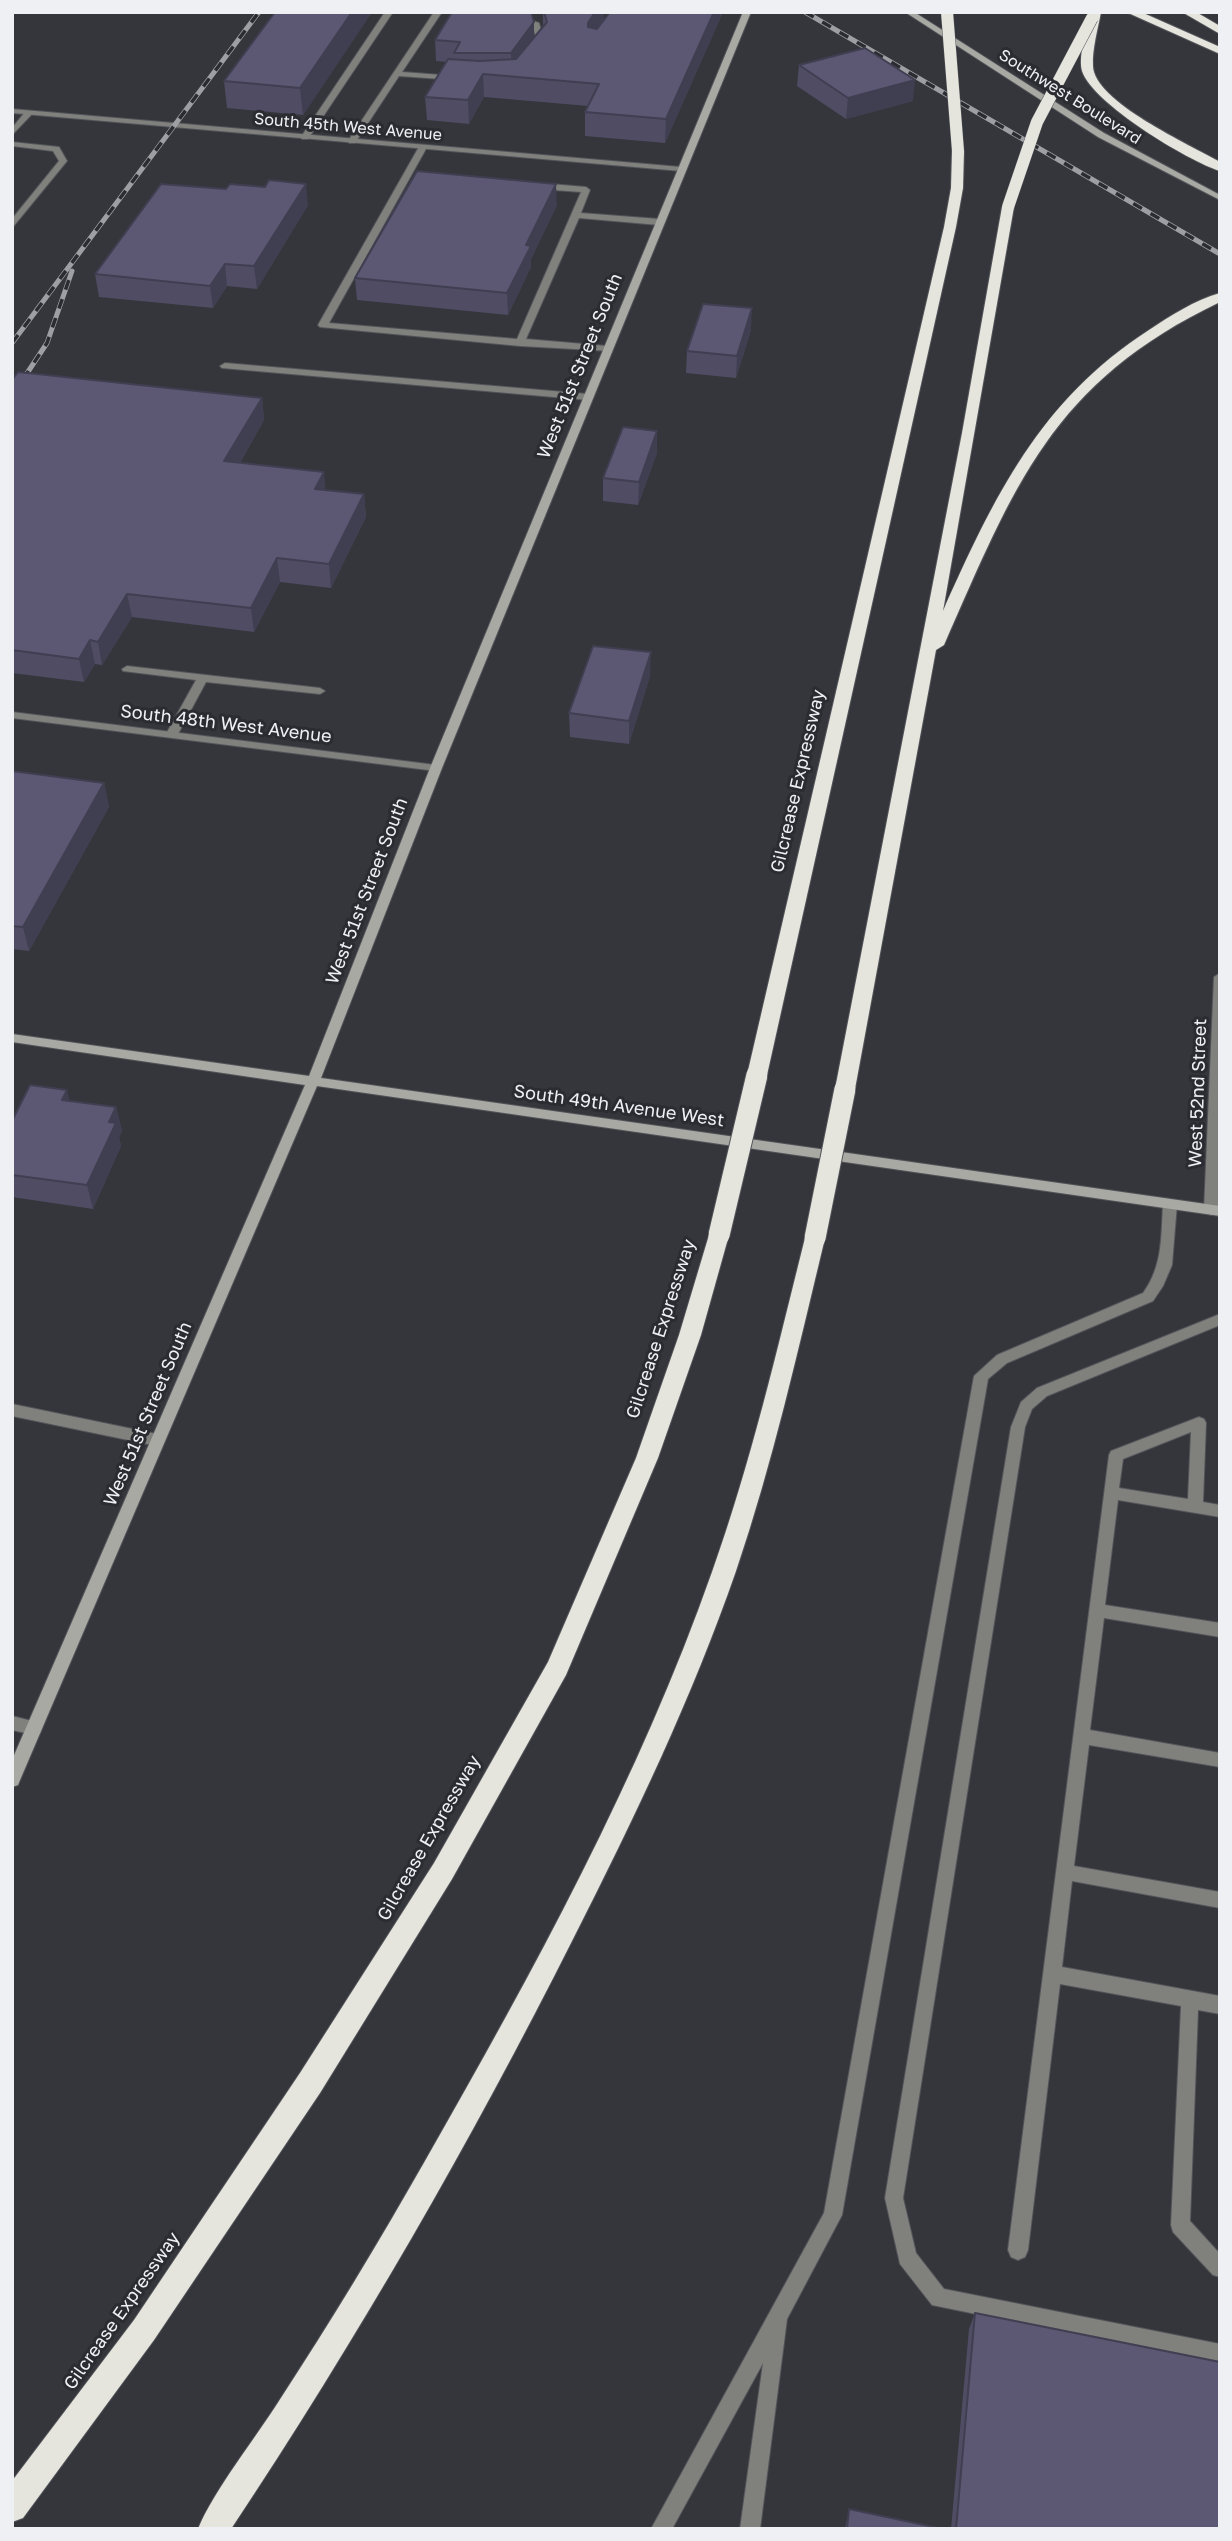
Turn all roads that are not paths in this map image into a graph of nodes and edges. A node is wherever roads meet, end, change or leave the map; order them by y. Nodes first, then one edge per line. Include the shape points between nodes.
1 (389, 12) edge
2 (438, 12) edge
3 (501, 12) edge
4 (747, 12) edge
5 (909, 12) edge
6 (947, 12) edge
7 (1131, 12) edge
8 (1186, 12) edge
9 (1094, 15) edge
10 (1220, 31) edge
11 (1220, 51) edge
12 (528, 61) edge
13 (397, 74) junction
14 (469, 79) edge
15 (12, 111) edge
16 (29, 113) junction
17 (12, 133) edge
18 (305, 137) junction
19 (352, 141) junction
20 (12, 144) edge
21 (424, 148) junction
22 (1220, 167) edge
23 (681, 169) junction
24 (408, 175) junction
25 (422, 176) edge
26 (531, 186) edge
27 (1220, 198) edge
28 (576, 215) junction
29 (659, 222) junction
30 (12, 225) edge
31 (1220, 297) edge
32 (520, 343) junction
33 (607, 349) junction
34 (225, 366) dead end
35 (588, 397) junction
36 (127, 670) dead end
37 (922, 676) junction
38 (203, 678) junction
39 (320, 691) dead end
40 (12, 715) edge
41 (172, 734) junction
42 (436, 768) junction
43 (1220, 977) edge
44 (12, 1038) edge
45 (313, 1081) junction
46 (1170, 1204) junction
47 (1215, 1211) edge
48 (1220, 1319) edge
49 (12, 1410) edge
50 (157, 1440) junction
51 (1111, 1493) junction
52 (1195, 1507) junction
53 (1220, 1511) edge
54 (1097, 1609) junction
55 (1220, 1630) edge
56 (12, 1723) edge
57 (34, 1727) junction
58 (1081, 1736) junction
59 (1220, 1760) edge
60 (12, 1780) edge
61 (1065, 1872) junction
62 (1220, 1900) edge
63 (1052, 1974) junction
64 (1190, 1999) junction
65 (1220, 2005) edge
66 (1018, 2250) dead end
67 (1220, 2268) edge
68 (779, 2313) junction
69 (1220, 2354) edge
70 (12, 2507) edge
71 (213, 2529) edge
72 (661, 2529) edge
73 (750, 2529) edge

1 - 18 street
2 - 13 street
3 - 12 street via 536,25 541,43
4 - 23 street, West 51st Street South
5 - 27 street, Southwest Boulevard via 1101,135
6 - 70 highway, Gilcrease Expressway, bridge via 958,151 950,227 719,1235 694,1324 647,1458 557,1668 443,1871 310,2083 144,2330
7 - 11 highway
8 - 10 highway
9 - 22 highway via 1087,68 1095,86 1151,131
9 - 37 highway, bridge via 1037,122 1008,207
13 - 14 street
13 - 19 street
15 - 16 street, South 45th West Avenue
16 - 17 street
16 - 18 street, South 45th West Avenue
18 - 19 street, South 45th West Avenue
19 - 21 street, South 45th West Avenue
20 - 30 street via 57,149 63,161
21 - 23 street, South 45th West Avenue
21 - 24 street
23 - 29 street, West 51st Street South
24 - 25 street
24 - 32 street via 323,325
26 - 28 street via 586,190
28 - 29 street
28 - 32 street
29 - 33 street, West 51st Street South
31 - 37 highway via 1145,337 1097,375 1058,415 1010,485
32 - 33 street
33 - 35 street, West 51st Street South
34 - 35 street
35 - 42 street, West 51st Street South
36 - 38 street
37 - 71 highway, bridge via 814,1238 758,1466 724,1573 634,1788 451,2145 298,2403
38 - 39 street
38 - 41 street
40 - 41 street, South 48th West Avenue
41 - 42 street, South 48th West Avenue
42 - 45 street, West 51st Street South
43 - 47 street, West 52nd Street
44 - 45 street, South 49th Avenue West
45 - 46 street, South 49th Avenue West
45 - 50 street, West 51st Street South
46 - 47 street, South 49th Avenue West
46 - 68 street via 1166,1265 1162,1281 1148,1297 1003,1359 981,1376 833,2215
48 - 69 street via 1042,1392 1026,1406 1018,1427 894,2199 907,2258 939,2298
49 - 50 street
50 - 57 street, West 51st Street South
51 - 52 street
51 - 52 street via 1116,1455 1199,1423
51 - 54 street
52 - 53 street
54 - 55 street
54 - 58 street
56 - 57 street
57 - 60 street, West 51st Street South
58 - 59 street
58 - 61 street
61 - 62 street
61 - 63 street
63 - 64 street
63 - 66 street
64 - 65 street
64 - 67 street via 1180,2225
68 - 72 street
68 - 73 street

